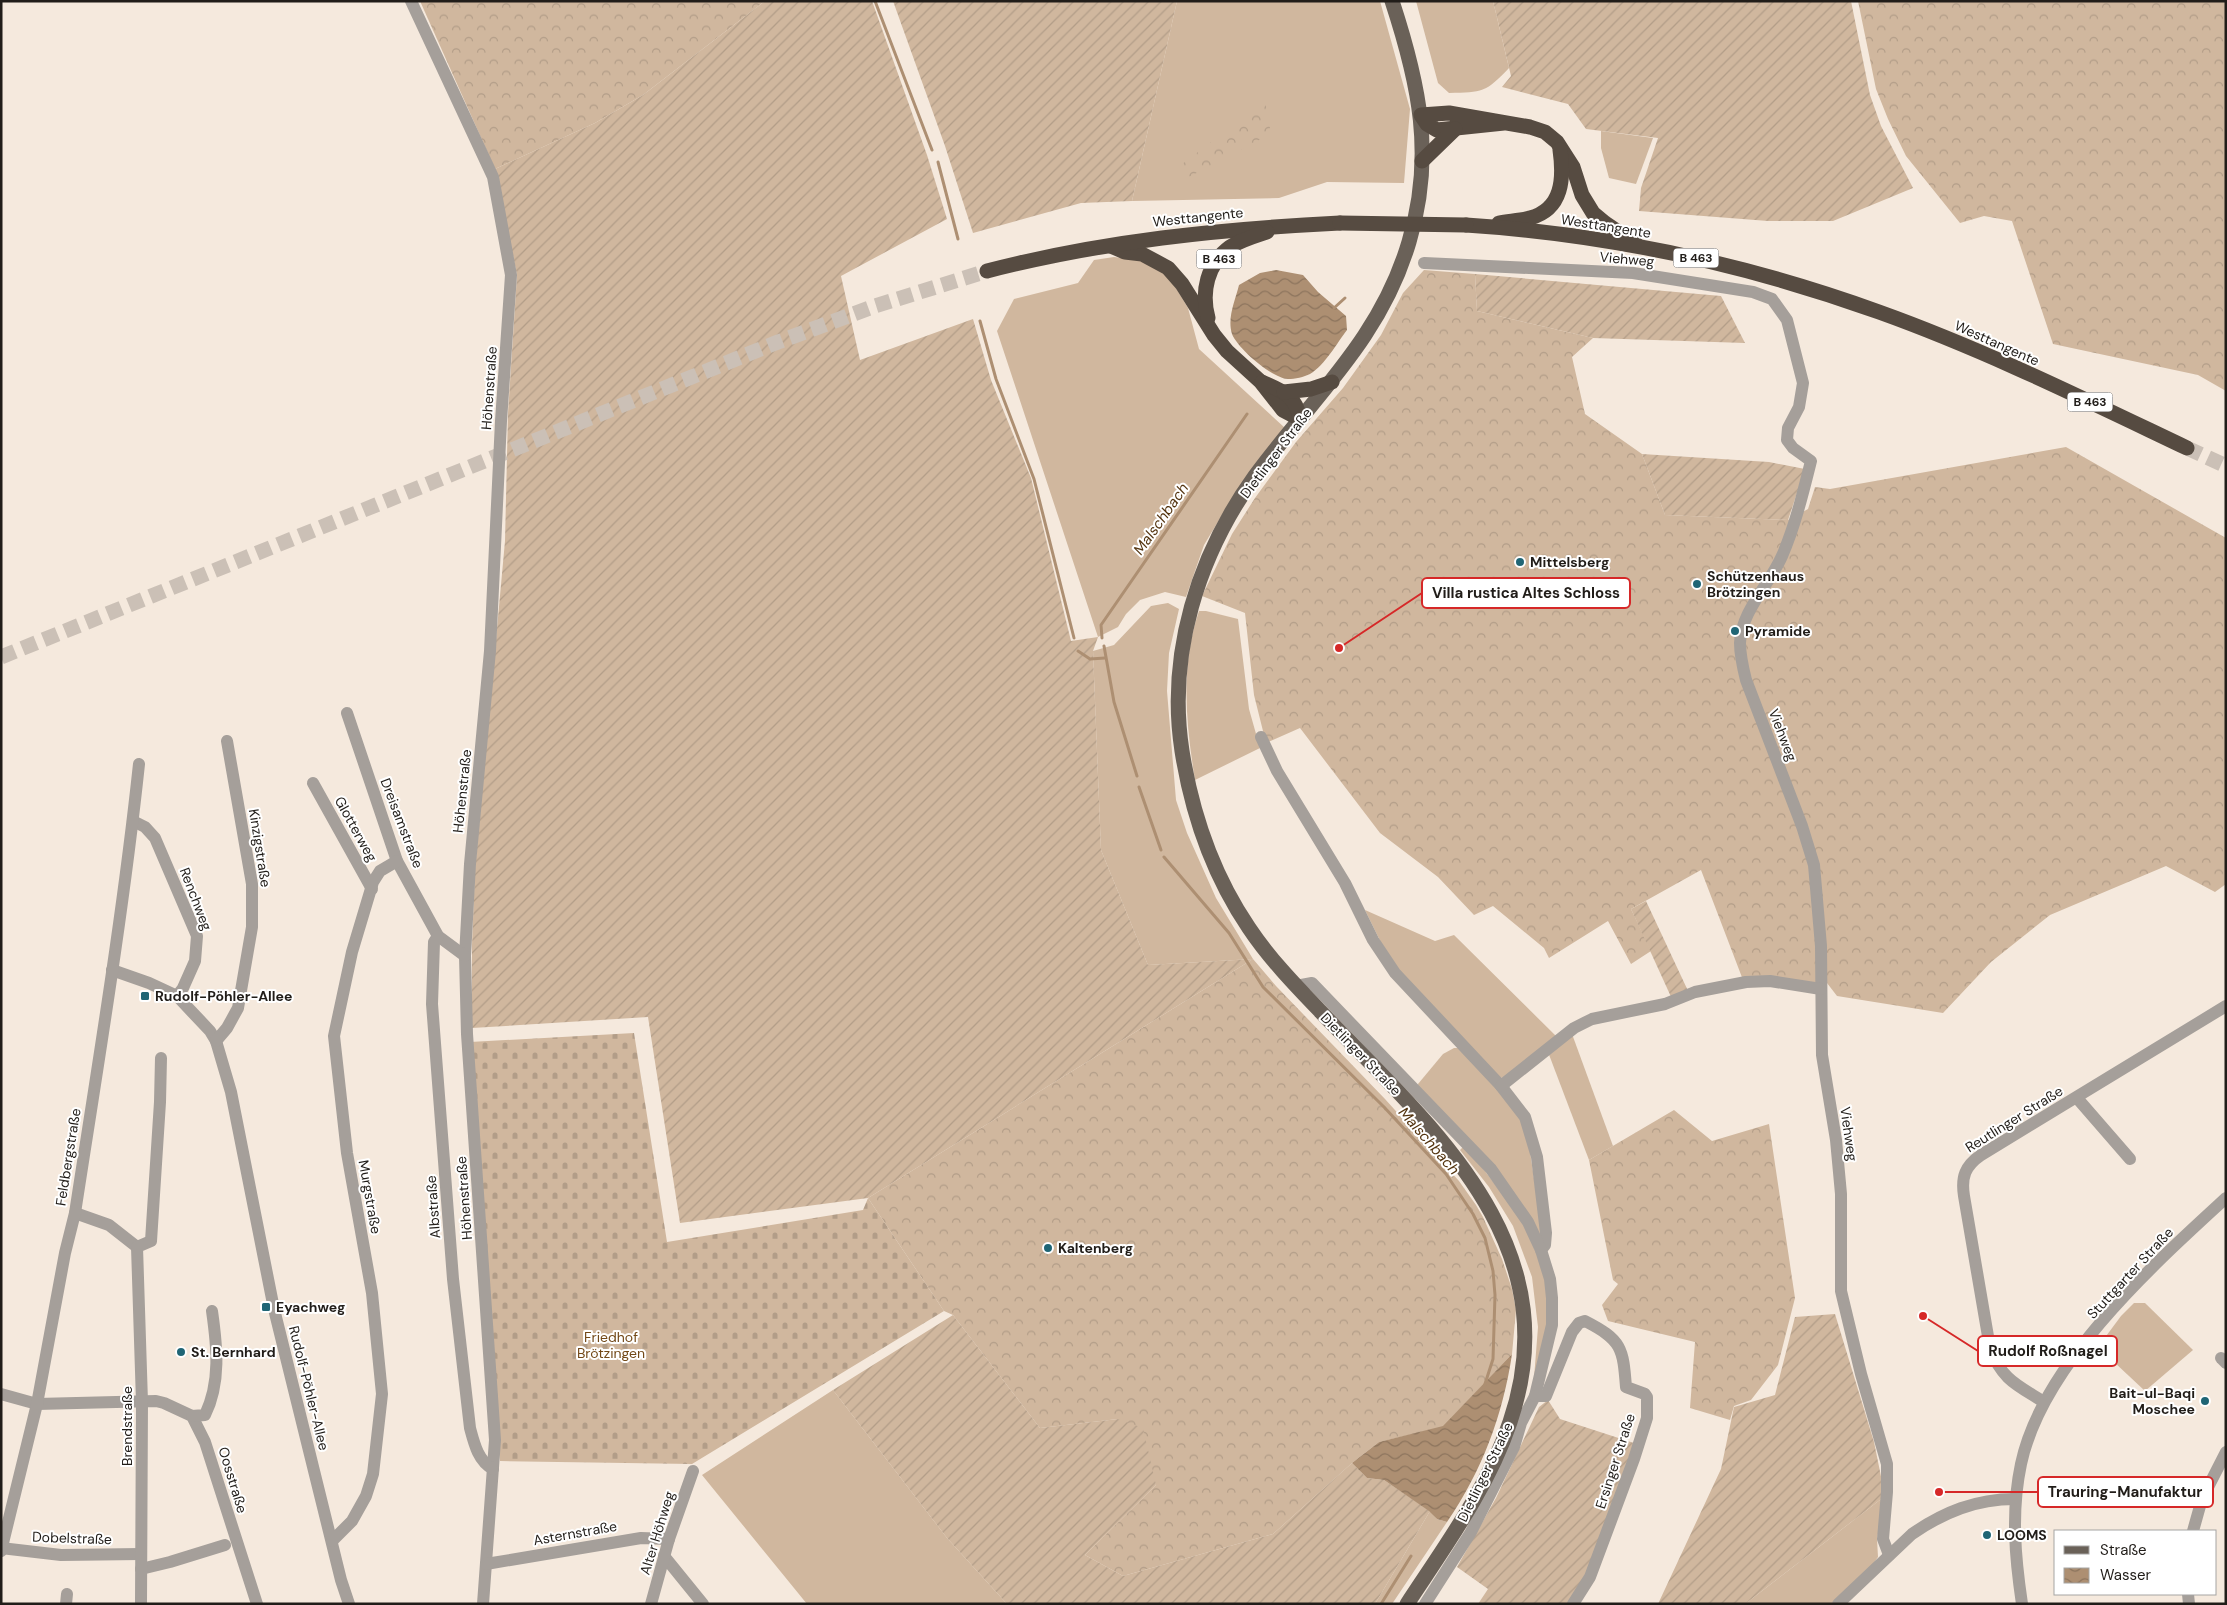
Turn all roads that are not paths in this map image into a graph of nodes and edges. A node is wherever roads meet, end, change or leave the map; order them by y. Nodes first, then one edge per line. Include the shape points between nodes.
1 (411, 1) edge
2 (1392, 1) edge
3 (1421, 115) junction
4 (1504, 124) junction
5 (1455, 129) junction
6 (1560, 146) junction
7 (1422, 161) junction
8 (1286, 225) junction
9 (1481, 226) junction
10 (1110, 245) junction
11 (1642, 247) junction
12 (1424, 263) dead end
13 (987, 271) tunnel mouth
14 (1212, 332) junction
15 (1261, 382) junction
16 (1332, 382) junction
17 (1284, 392) junction
18 (1300, 419) junction
19 (2187, 448) tunnel mouth
20 (347, 713) dead end
21 (1261, 737) dead end
22 (227, 741) dead end
23 (139, 764) dead end
24 (313, 783) dead end
25 (133, 821) junction
26 (397, 861) junction
27 (372, 889) junction
28 (438, 936) junction
29 (465, 956) junction
30 (112, 970) junction
31 (1296, 986) junction
32 (1821, 989) junction
33 (177, 996) junction
34 (2226, 1006) edge
35 (216, 1041) junction
36 (161, 1058) dead end
37 (1501, 1086) junction
38 (2077, 1098) junction
39 (2130, 1159) dead end
40 (2226, 1198) edge
41 (75, 1213) junction
42 (138, 1247) junction
43 (1541, 1250) junction
44 (212, 1310) dead end
45 (1585, 1321) joint
46 (1, 1394) edge
47 (1535, 1396) junction
48 (142, 1402) junction
49 (2044, 1402) junction
50 (37, 1404) junction
51 (192, 1416) junction
52 (2226, 1452) edge
53 (493, 1469) junction
54 (693, 1471) dead end
55 (2016, 1499) junction
56 (2193, 1530) edge
57 (669, 1539) junction
58 (332, 1541) junction
59 (225, 1545) dead end
60 (1, 1549) edge
61 (141, 1554) junction
62 (1889, 1555) junction
63 (664, 1556) junction
64 (486, 1564) junction
65 (140, 1569) junction
66 (141, 1604) edge
67 (257, 1604) edge
68 (349, 1604) edge
69 (483, 1604) edge
70 (652, 1604) edge
71 (704, 1604) edge
72 (1407, 1604) edge
73 (1425, 1604) edge
74 (1573, 1604) edge
75 (1838, 1604) edge
76 (2022, 1604) edge

1 - 29 street, Höhenstraße via 493,177 511,275 490,651 470,864
2 - 3 main road, Dietlinger Straße via 1408,50
3 - 4 highway, B 463 via 1448,113
3 - 5 highway, B 463 via 1437,130
3 - 7 main road, Dietlinger Straße
4 - 5 highway, B 463
4 - 6 highway, B 463 via 1545,132
5 - 7 highway
6 - 9 highway, B 463 via 1563,179 1551,206 1527,219
6 - 11 highway, B 463 via 1593,213
7 - 16 main road, Dietlinger Straße via 1414,223 1395,280 1374,323
8 - 9 highway, Westtangente / B 463, bridge
8 - 10 highway, Westtangente / B 463 via 1180,234
8 - 14 highway, B 463 via 1230,247 1220,258 1206,282 1204,302
9 - 11 highway, Westtangente / B 463
10 - 13 highway, Westtangente / B 463
10 - 14 highway, B 463 via 1125,252 1142,254 1168,268
11 - 19 highway, Westtangente / B 463 via 1782,281 1880,312 1944,337
12 - 32 street, Viehweg via 1642,274 1753,292 1772,299 1787,320 1803,383 1799,407 1788,428 1787,440 1811,461 1781,558 1746,619 1740,640 1740,658 1814,864
14 - 15 highway, B 463 via 1227,351
15 - 17 highway, B 463
15 - 18 highway, B 463 via 1282,410
16 - 17 highway, B 463 via 1311,389
16 - 18 main road, Dietlinger Straße
17 - 18 highway, B 463 via 1298,406
18 - 31 main road, Dietlinger Straße via 1254,478 1216,544 1193,600 1180,659 1178,690 1182,748 1193,806 1203,837 1229,896 1250,930
20 - 26 street, Dreisamstraße
21 - 37 street, Dietlinger Straße via 1277,771 1345,883 1381,953 1395,973
22 - 35 street, Kinzigstraße via 252,884 252,927 238,1008 228,1028
23 - 25 street, Feldbergstraße
24 - 27 street, Glotterweg
25 - 30 street, Feldbergstraße
25 - 33 street, Renchweg via 155,838 197,936 195,961
26 - 27 street, Murgstraße via 380,871
26 - 28 street, Dreisamstraße
27 - 58 street, Murgstraße via 352,952 334,1036 347,1153 372,1293 382,1394 373,1474 366,1496 352,1521
28 - 29 street, Dreisamstraße
28 - 53 street, Albstraße via 434,942 432,1004 453,1278 470,1428 475,1448
29 - 53 street, Höhenstraße via 467,1034 495,1440
30 - 33 street, Rudolf-Pöhler-Allee via 149,982
30 - 41 street, Feldbergstraße
31 - 43 street, Dietlinger Straße via 1312,983 1491,1169 1528,1222
31 - 72 main road, Dietlinger Straße via 1446,1144 1482,1195 1504,1237 1523,1304 1524,1360 1510,1424 1471,1506
32 - 37 street via 1770,981 1746,982 1592,1019 1574,1028
32 - 62 street, Viehweg via 1822,1056 1841,1194 1841,1291 1887,1464 1883,1539
33 - 35 street, Rudolf-Pöhler-Allee
34 - 38 street, Reutlinger Straße
35 - 58 street, Rudolf-Pöhler-Allee via 231,1092 274,1309
36 - 42 street via 151,1241
37 - 43 street, Dietlinger Straße via 1525,1117 1537,1157 1546,1233
38 - 39 street
38 - 49 street, Reutlinger Straße via 1976,1159 1963,1174 1962,1184 1990,1348 2004,1375
40 - 49 street, Stuttgarter Straße via 2113,1310 2074,1356
41 - 42 street via 110,1225
41 - 50 street, Feldbergstraße via 64,1253
42 - 48 street, Brendstraße
43 - 47 street, Dietlinger Straße via 1550,1279 1553,1319
44 - 51 street via 217,1369 211,1402 205,1415
45 - 47 street, Dietlinger Straße via 1572,1332 1546,1396
45 - 74 street, Ersinger Straße via 1610,1336 1622,1350 1626,1387 1645,1394 1647,1418 1590,1577
46 - 50 street
47 - 73 street, Dietlinger Straße via 1510,1455 1471,1532
48 - 50 street
48 - 51 street via 164,1403
48 - 61 street, Brendstraße
49 - 55 street, Stuttgarter Straße via 2025,1449
50 - 60 street, Feldbergstraße
51 - 67 street, Oosstraße via 205,1442
52 - 56 street via 2202,1499
53 - 64 street, Höhenstraße
54 - 57 street, Alter Höhweg
55 - 62 street via 1976,1503 1941,1516 1912,1534
55 - 76 street, Stuttgarter Straße via 2015,1545
57 - 63 street, Alter Höhweg
57 - 64 street, Asternstraße via 641,1538
58 - 68 street, Rudolf-Pöhler-Allee
59 - 65 street
60 - 61 street, Dobelstraße via 61,1555
61 - 65 street, Brendstraße
62 - 75 street
63 - 70 street, Alter Höhweg
63 - 71 street
64 - 69 street, Höhenstraße
65 - 66 street, Brendstraße

